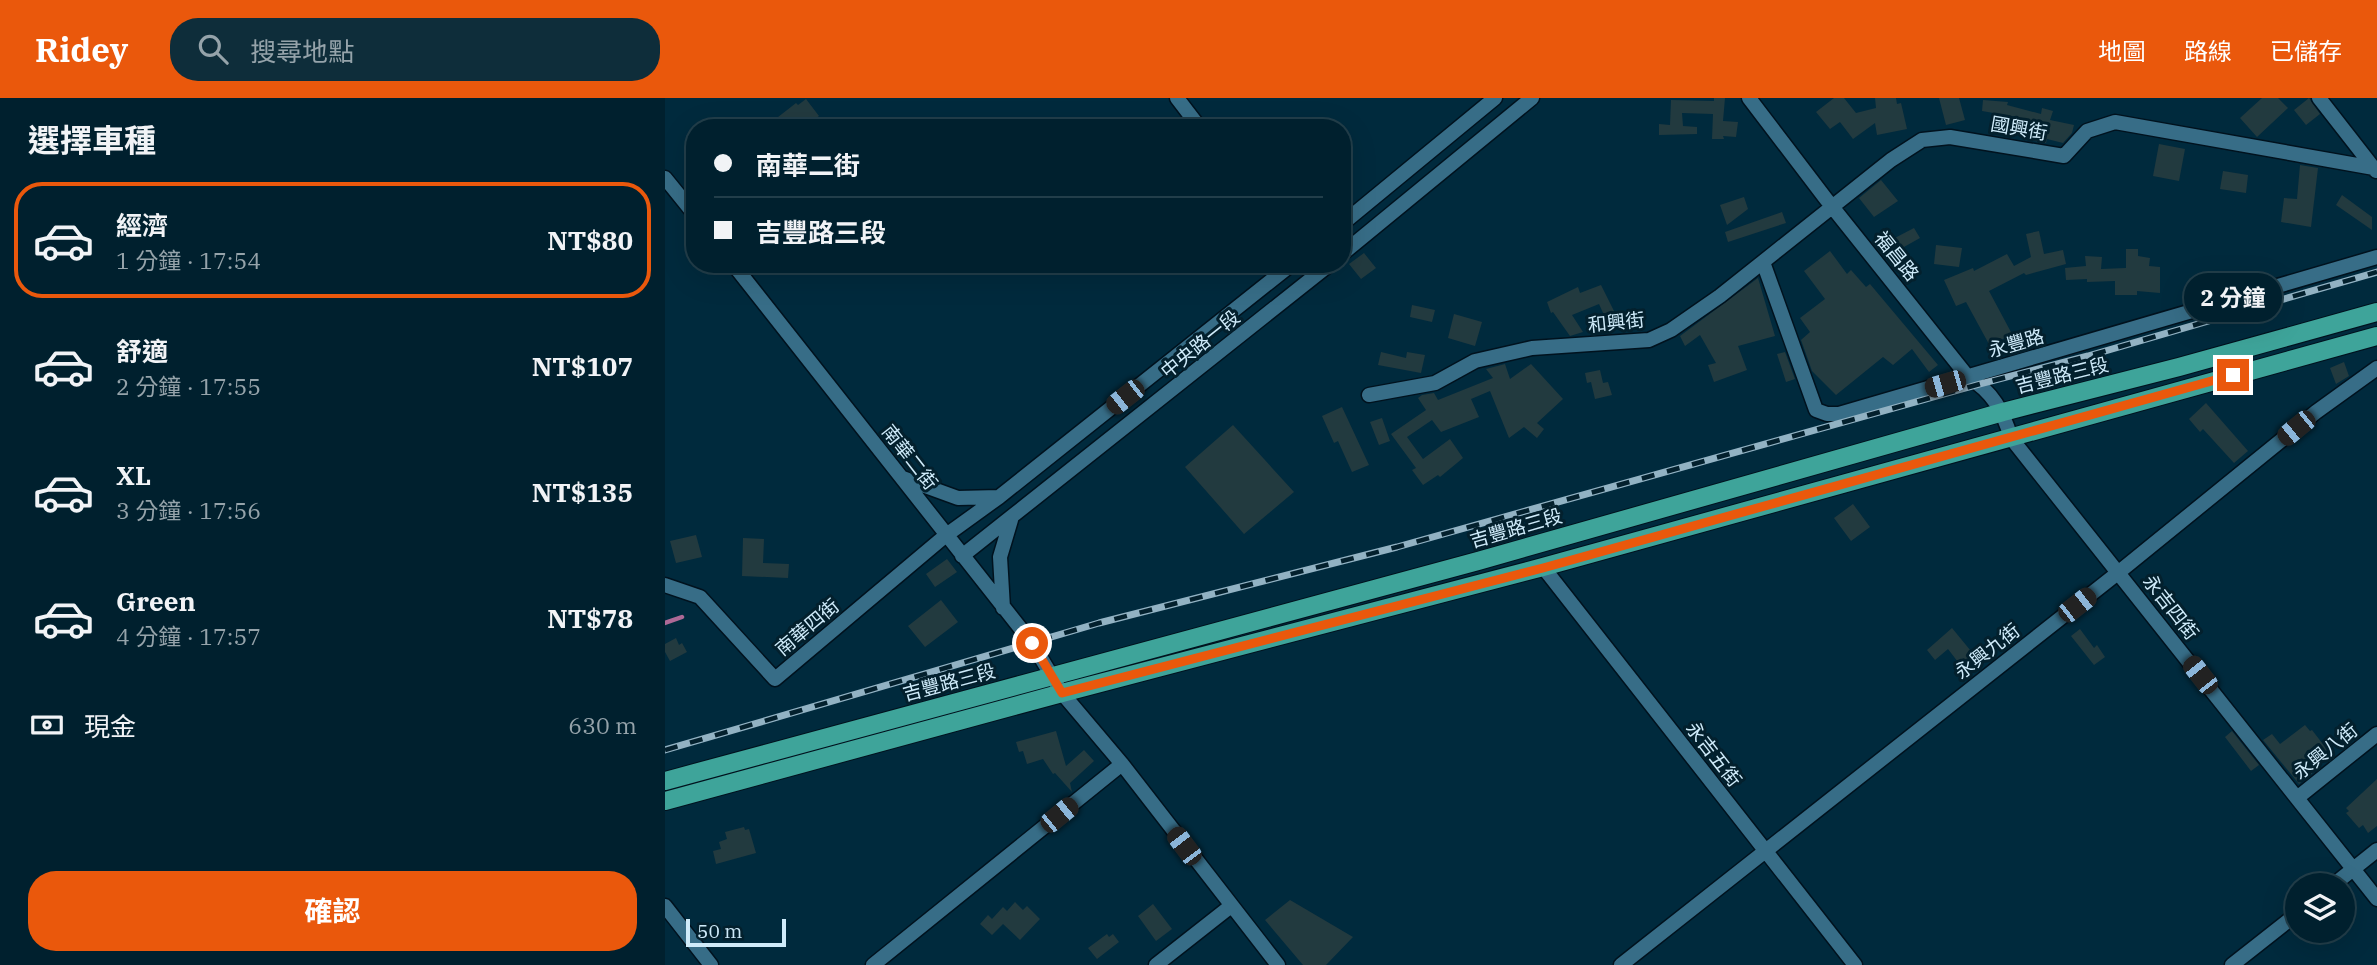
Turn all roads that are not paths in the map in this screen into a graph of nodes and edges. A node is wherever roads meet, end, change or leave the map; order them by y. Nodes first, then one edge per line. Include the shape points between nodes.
1 (1177, 98) edge
2 (1495, 98) edge
3 (1532, 98) edge
4 (1749, 98) edge
5 (2319, 98) edge
6 (1193, 119) edge
7 (2375, 170) edge
8 (665, 178) edge
9 (686, 204) edge
10 (1833, 208) junction
11 (1351, 216) edge
12 (1351, 247) edge
13 (2377, 257) edge
14 (1763, 262) junction
15 (740, 273) edge
16 (1282, 273) edge
17 (1308, 273) edge
18 (2377, 312) edge
19 (2377, 336) edge
20 (2377, 368) edge
21 (1968, 377) junction
22 (1370, 395) dead end
23 (2003, 412) junction
24 (2011, 438) junction
25 (901, 477) junction
26 (999, 497) junction
27 (1011, 519) junction
28 (945, 536) junction
29 (962, 556) junction
30 (1543, 568) junction
31 (2119, 572) junction
32 (665, 586) edge
33 (1003, 608) junction
34 (1052, 676) junction
35 (1062, 693) junction
36 (2377, 734) edge
37 (1122, 764) junction
38 (665, 781) edge
39 (2297, 798) junction
40 (665, 801) edge
41 (1765, 850) junction
42 (2377, 850) edge
43 (2353, 869) junction
44 (2348, 873) edge
45 (2377, 899) edge
46 (665, 906) edge
47 (1231, 906) junction
48 (2285, 923) edge
49 (711, 965) edge
50 (873, 965) edge
51 (1156, 965) edge
52 (1278, 965) edge
53 (1621, 965) edge
54 (1855, 965) edge
55 (2232, 965) edge

1 - 6 street
2 - 11 street
3 - 12 street
4 - 10 street, 福昌路
5 - 7 street
7 - 10 street, 國興街 via 2115,122 2087,131 2064,156 1959,138 1922,140
8 - 9 street
10 - 14 street, 和興街
10 - 21 street, 福昌路
13 - 21 street, 永豐路
14 - 21 street, 永豐路 via 1815,410 1839,414
14 - 22 street, 和興街 via 1688,320 1649,340 1532,348 1475,361 1435,383
15 - 25 street, 南華二街
16 - 26 street, 中央路一段
17 - 27 street, 中央路一段
18 - 23 main road, 吉豐路三段
19 - 24 main road, 吉豐路三段
20 - 31 street, 永興九街
21 - 23 street, 福昌路 via 1980,384
23 - 24 street, 福昌路
23 - 34 main road, 吉豐路三段
24 - 30 main road, 吉豐路三段
24 - 31 street, 永吉四街
25 - 26 street via 958,498
25 - 28 street, 南華二街
26 - 28 street, 中央路一段
27 - 29 street, 中央路一段
27 - 33 street via 1000,557
28 - 29 street, 南華二街
28 - 32 street, 南華四街 via 775,679 700,597
29 - 33 street, 南華二街
30 - 35 main road, 吉豐路三段
30 - 41 street, 永吉五街
31 - 39 street, 永吉四街
31 - 41 street, 永興九街
33 - 34 street, 南華二街
34 - 35 street, 南華二街
34 - 38 main road, 吉豐路三段
35 - 37 street, 南華二街
35 - 40 main road, 吉豐路三段
36 - 39 street, 永興八街
37 - 47 street, 南華二街
37 - 50 street
39 - 43 street, 永吉四街
41 - 53 street, 永興九街
41 - 54 street, 永吉五街
42 - 43 street
43 - 44 street
43 - 45 street, 永吉四街
46 - 49 street
47 - 51 street
47 - 52 street, 南華二街
48 - 55 street

